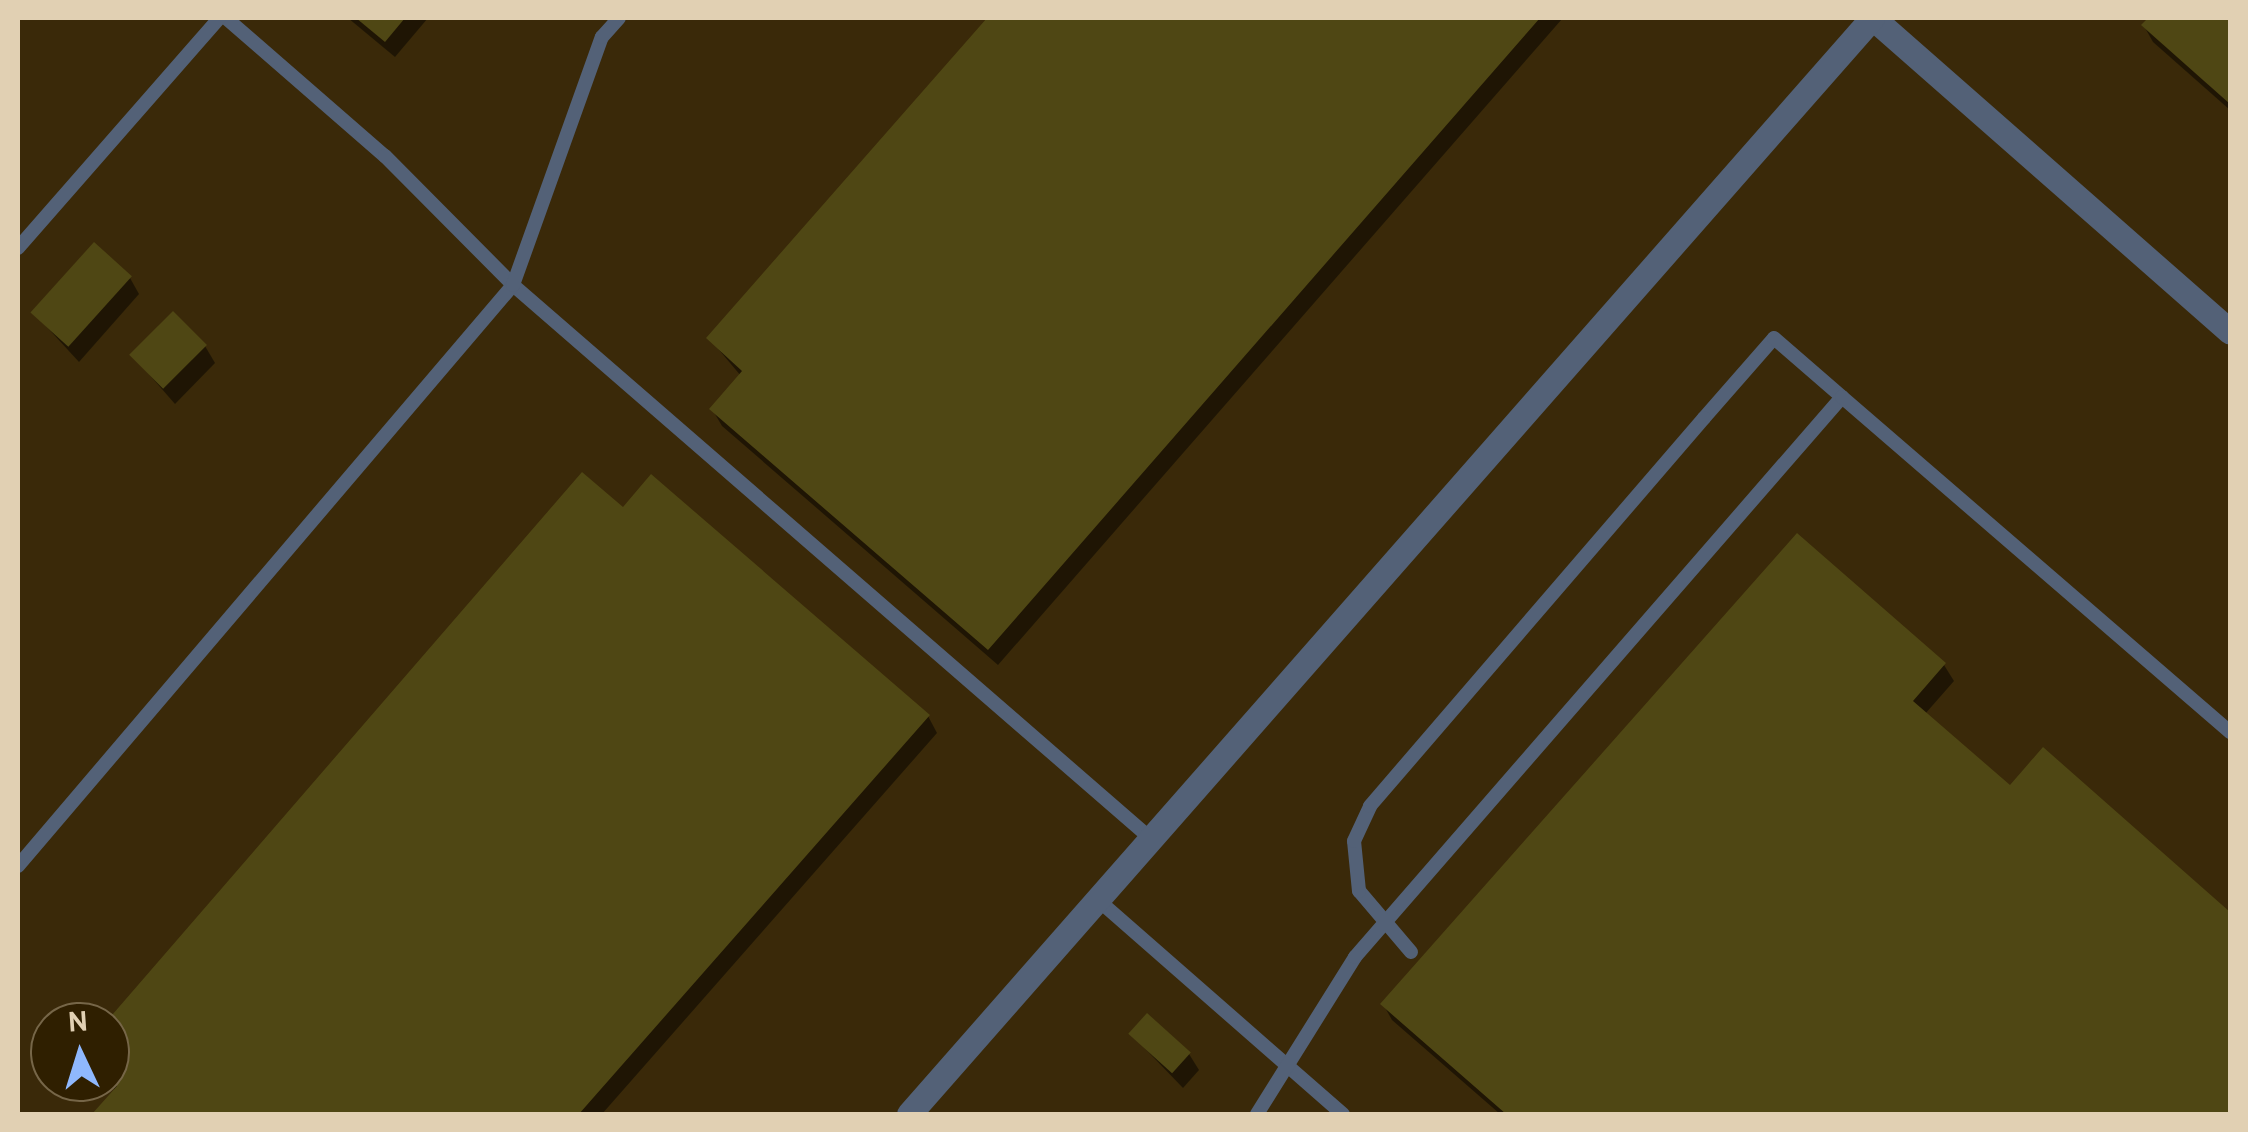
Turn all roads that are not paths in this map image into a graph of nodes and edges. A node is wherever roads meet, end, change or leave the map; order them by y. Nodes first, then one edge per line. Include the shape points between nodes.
1 (222, 18) edge
2 (618, 18) edge
3 (1872, 18) edge
4 (18, 248) edge
5 (513, 285) junction
6 (2230, 332) edge
7 (1842, 397) junction
8 (2230, 732) edge
9 (1150, 838) junction
10 (18, 866) edge
11 (1097, 899) junction
12 (1411, 952) dead end
13 (1287, 1064) junction
14 (909, 1114) edge
15 (1258, 1114) edge
16 (1343, 1114) edge

1 - 4 lane
1 - 5 lane via 385,156
2 - 5 lane via 602,36
3 - 6 street
3 - 9 street
5 - 9 lane
5 - 10 lane
7 - 8 lane
7 - 12 lane, bridge via 1774,338 1370,806 1354,841 1359,891
7 - 13 lane via 1355,957
9 - 11 street
11 - 13 lane
11 - 14 street
13 - 15 lane
13 - 16 lane

